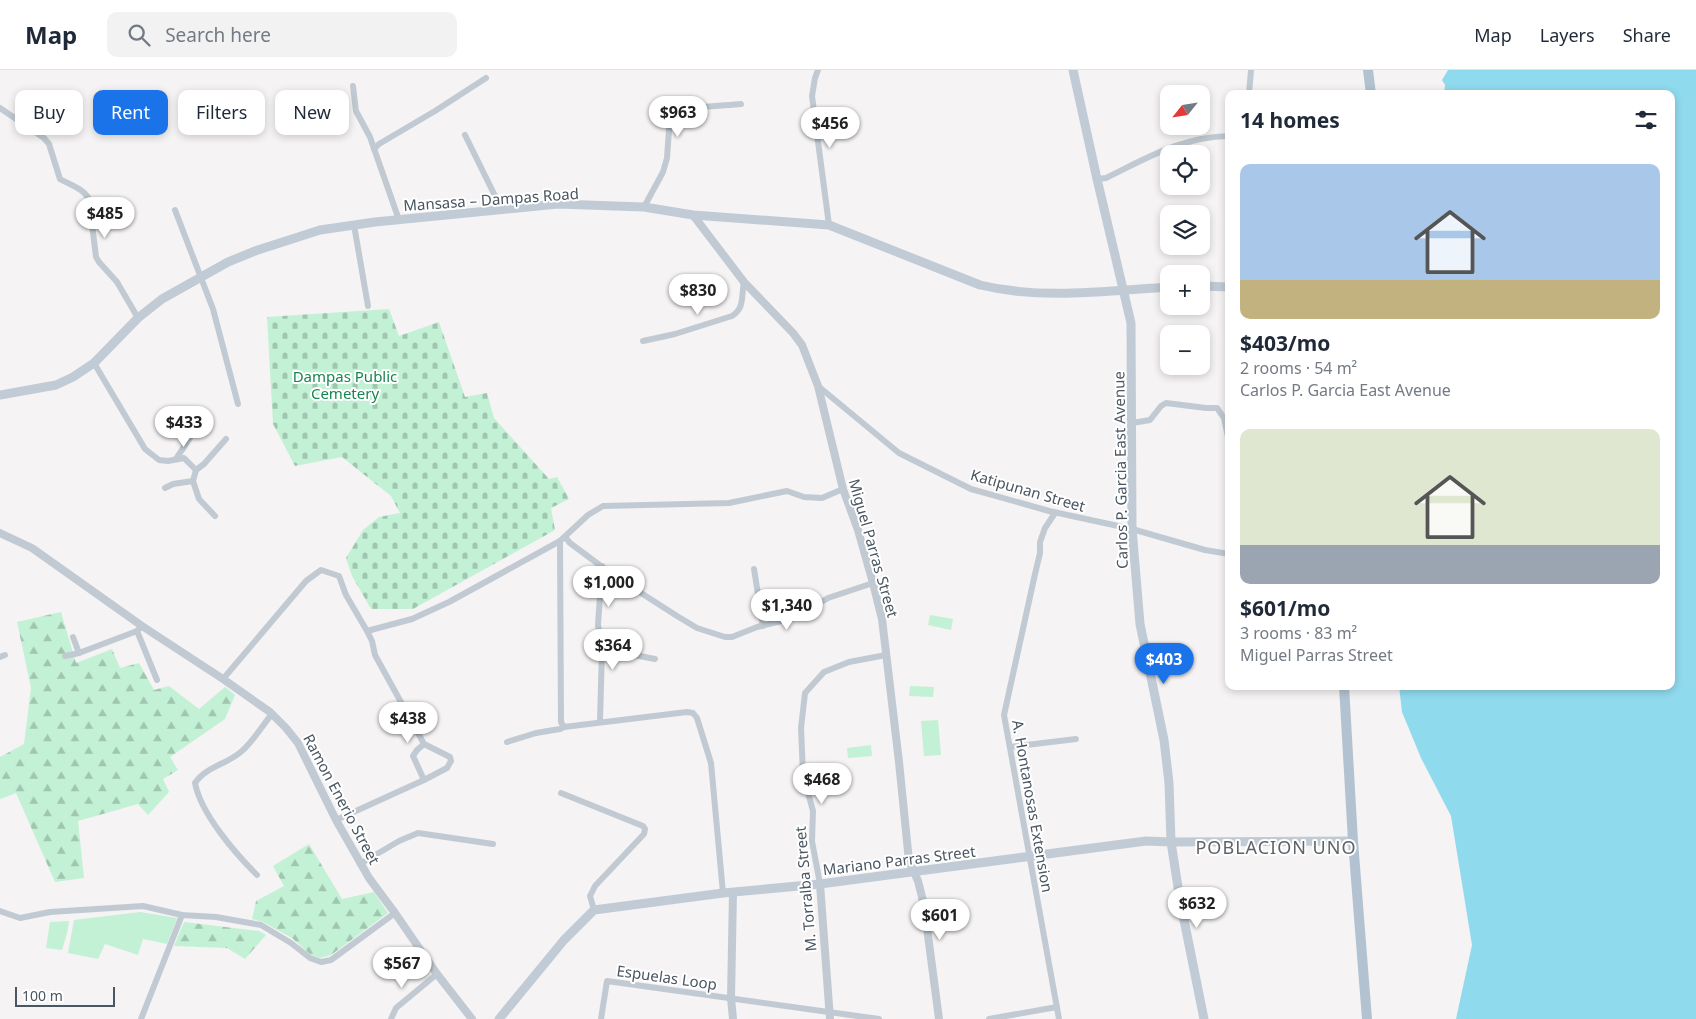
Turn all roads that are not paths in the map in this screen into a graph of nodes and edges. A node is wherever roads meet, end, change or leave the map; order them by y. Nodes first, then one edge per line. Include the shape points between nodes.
1 (818, 70) edge
2 (1073, 70) edge
3 (1251, 70) edge
4 (1368, 70) edge
5 (486, 78) dead end
6 (353, 86) dead end
7 (1249, 90) edge
8 (1370, 90) edge
9 (741, 104) dead end
10 (0, 108) edge
11 (465, 136) dead end
12 (1225, 136) edge
13 (374, 149) junction
14 (1097, 179) junction
15 (644, 207) junction
16 (175, 210) dead end
17 (502, 210) junction
18 (693, 215) junction
19 (399, 220) junction
20 (354, 225) junction
21 (829, 225) junction
22 (201, 276) junction
23 (744, 282) junction
24 (1210, 286) edge
25 (1225, 287) edge
26 (1160, 288) edge
27 (1123, 290) junction
28 (368, 306) dead end
29 (138, 318) junction
30 (643, 341) dead end
31 (94, 363) junction
32 (818, 386) junction
33 (0, 395) edge
34 (238, 404) dead end
35 (1132, 423) junction
36 (1225, 423) edge
37 (193, 433) dead end
38 (226, 439) dead end
39 (176, 459) junction
40 (196, 470) junction
41 (193, 481) junction
42 (165, 488) dead end
43 (843, 489) junction
44 (1055, 513) junction
45 (215, 516) dead end
46 (1132, 529) junction
47 (0, 533) edge
48 (562, 539) junction
49 (1225, 553) edge
50 (602, 566) junction
51 (754, 569) dead end
52 (873, 583) junction
53 (763, 626) junction
54 (139, 628) junction
55 (367, 631) junction
56 (73, 637) dead end
57 (602, 650) junction
58 (79, 653) junction
59 (886, 655) junction
60 (65, 656) dead end
61 (655, 659) dead end
62 (223, 679) junction
63 (157, 680) dead end
64 (1344, 690) edge
65 (272, 714) junction
66 (600, 721) junction
67 (564, 727) junction
68 (1076, 739) dead end
69 (507, 742) dead end
70 (424, 744) junction
71 (1010, 747) junction
72 (424, 780) junction
73 (561, 793) dead end
74 (336, 820) junction
75 (1353, 841) junction
76 (1171, 842) junction
77 (493, 844) dead end
78 (1029, 857) junction
79 (360, 864) junction
80 (914, 872) junction
81 (257, 875) dead end
82 (820, 884) junction
83 (728, 893) junction
84 (0, 910) edge
85 (594, 910) junction
86 (395, 912) junction
87 (182, 914) junction
88 (437, 974) junction
89 (732, 998) junction
90 (1057, 1007) junction
91 (830, 1016) edge
92 (141, 1019) edge
93 (391, 1019) edge
94 (472, 1019) edge
95 (499, 1019) edge
96 (602, 1019) edge
97 (733, 1019) edge
98 (879, 1019) edge
99 (939, 1019) edge
100 (988, 1019) edge
101 (1059, 1019) edge
102 (1204, 1019) edge
103 (1367, 1019) edge

1 - 21 street via 812,96
2 - 14 main road, Carlos P. Garcia East Avenue
3 - 7 street
4 - 8 main road
5 - 13 street
6 - 13 street via 356,111
9 - 15 street via 685,110 670,115 667,158
10 - 29 street via 44,138 60,179 87,195 96,256 117,282
11 - 17 street
12 - 14 street via 1208,136 1171,146 1106,178
13 - 19 street
14 - 27 main road, Carlos P. Garcia East Avenue
15 - 17 main road, Mansasa – Dampas Road via 558,204
15 - 18 main road, Mansasa – Dampas Road
16 - 22 street
17 - 19 main road, Mansasa – Dampas Road
18 - 21 main road, Mansasa – Dampas Road
18 - 23 street, Miguel Parras Street
19 - 20 main road, Mansasa – Dampas Road
20 - 22 main road, Mansasa – Dampas Road via 320,230 255,251
20 - 28 street
21 - 27 main road, Mansasa – Dampas Road via 980,285 1002,290 1050,295
22 - 29 main road, Mansasa – Dampas Road via 162,298
22 - 34 street
23 - 30 street via 742,306 732,316
23 - 32 street, Miguel Parras Street via 794,333
24 - 25 main road
26 - 27 main road, Mansasa – Dampas Road
27 - 35 main road, Carlos P. Garcia East Avenue via 1131,323
29 - 31 main road, Mansasa – Dampas Road
31 - 33 main road, Mansasa – Dampas Road via 56,385
31 - 39 street via 145,449 159,460
32 - 43 street, Miguel Parras Street
32 - 44 street, Katipunan Street via 899,453 971,489
35 - 36 street via 1150,420 1166,403 1217,408
35 - 46 main road, Carlos P. Garcia East Avenue
37 - 39 street
38 - 40 street
39 - 40 street via 184,458
40 - 41 street
41 - 42 street
41 - 45 street via 198,499
43 - 48 street via 822,498 804,497 787,491 729,503 604,506 588,515
43 - 52 street, Miguel Parras Street
44 - 46 street, Katipunan Street
44 - 71 street, A. Hontanosas Extension via 1040,542 1004,715
46 - 49 street, Katipunan Street
46 - 76 main road, Carlos P. Garcia East Avenue via 1140,624 1170,783
47 - 54 street, Ramon Enerio Street via 32,548
48 - 50 street
48 - 55 street via 449,602 412,619
48 - 67 street via 561,722
50 - 53 street via 677,616 709,633 725,637
50 - 57 street via 598,626
51 - 53 street
52 - 53 street via 828,598 794,618
52 - 59 street, Miguel Parras Street
54 - 58 street
54 - 62 street, Ramon Enerio Street
54 - 63 street
55 - 62 street via 339,576 322,570 306,581
55 - 70 street via 375,654
56 - 58 street
57 - 61 street
57 - 66 street
58 - 60 street
59 - 80 street, Miguel Parras Street via 909,861
59 - 82 street, M. Torralba Street via 849,662 824,672 805,693 801,728 803,774 813,811 812,841
62 - 65 street, Ramon Enerio Street
64 - 75 main road
65 - 74 street, Ramon Enerio Street via 298,743
65 - 81 street via 242,751 200,776 195,783 202,803 218,829 237,856
66 - 67 street
66 - 83 street via 687,712 697,718 711,763
67 - 69 street
68 - 71 street
70 - 72 street via 413,756
70 - 72 street via 451,760 447,768
71 - 78 street, A. Hontanosas Extension
72 - 74 street
73 - 85 street via 645,829 644,834 595,886 590,896
74 - 79 street, Ramon Enerio Street
75 - 76 main road, Mariano Parras Street
75 - 103 main road
76 - 78 main road, Mariano Parras Street via 1146,841
76 - 102 main road, Carlos P. Garcia East Avenue
77 - 79 street via 418,833
78 - 80 main road, Mariano Parras Street
78 - 90 street, A. Hontanosas Extension
79 - 86 street, Ramon Enerio Street
80 - 82 main road, Mariano Parras Street
80 - 99 street, Miguel Parras Street via 924,905
82 - 83 main road, Mariano Parras Street
82 - 91 street, M. Torralba Street
83 - 85 main road, Mariano Parras Street
83 - 89 street
84 - 87 street via 20,918 50,912 143,906
85 - 95 main road via 564,940
86 - 87 street via 331,960 320,962 261,925
86 - 88 street, Ramon Enerio Street
87 - 92 street
88 - 93 street via 396,1008
88 - 94 street, Ramon Enerio Street
89 - 91 street
89 - 96 street, Espuelas Loop via 607,981
89 - 97 street
90 - 100 street
90 - 101 street, A. Hontanosas Extension
91 - 98 street

